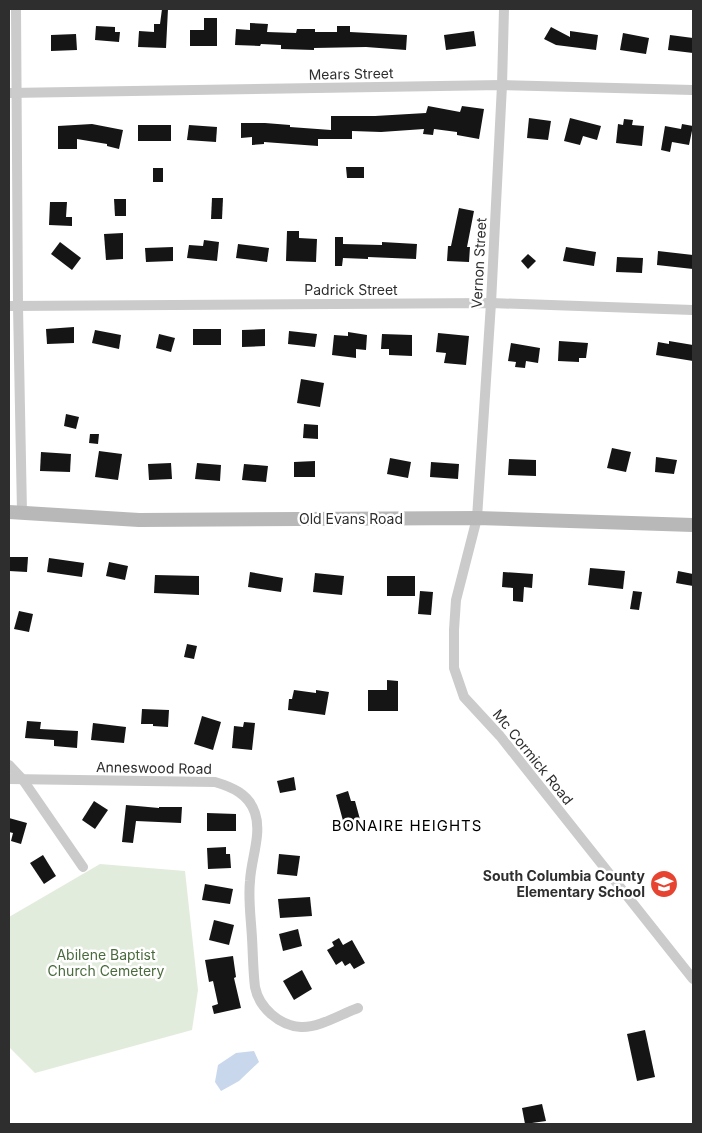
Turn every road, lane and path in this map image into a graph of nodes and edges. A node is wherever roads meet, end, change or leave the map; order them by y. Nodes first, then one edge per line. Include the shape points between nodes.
1 (16, 9) edge
2 (504, 9) edge
3 (502, 85) junction
4 (693, 90) edge
5 (12, 92) edge
6 (491, 303) junction
7 (14, 306) edge
8 (693, 310) edge
9 (16, 512) edge
10 (476, 518) junction
11 (693, 526) edge
12 (9, 766) edge
13 (9, 779) edge
14 (23, 780) junction
15 (83, 868) dead end
16 (693, 979) edge
17 (358, 1008) dead end

1 - 5 street
2 - 3 street, Vernon Street
3 - 4 street, Mears Street
3 - 5 street, Mears Street
3 - 6 street, Vernon Street
5 - 7 street
6 - 7 street, Padrick Street
6 - 8 street, Padrick Street
6 - 10 street, Vernon Street
7 - 9 street
9 - 10 street, Old Evans Road via 139,520
10 - 11 street, Old Evans Road
10 - 16 street, Mc Cormick Road via 456,600 454,668 464,697 500,736
12 - 14 street
13 - 14 street, Anneswood Road
14 - 15 street
14 - 17 street, Anneswood Road via 215,782 233,788 246,797 255,812 257,830 250,904 256,988 263,1005 274,1017 301,1027 318,1025

